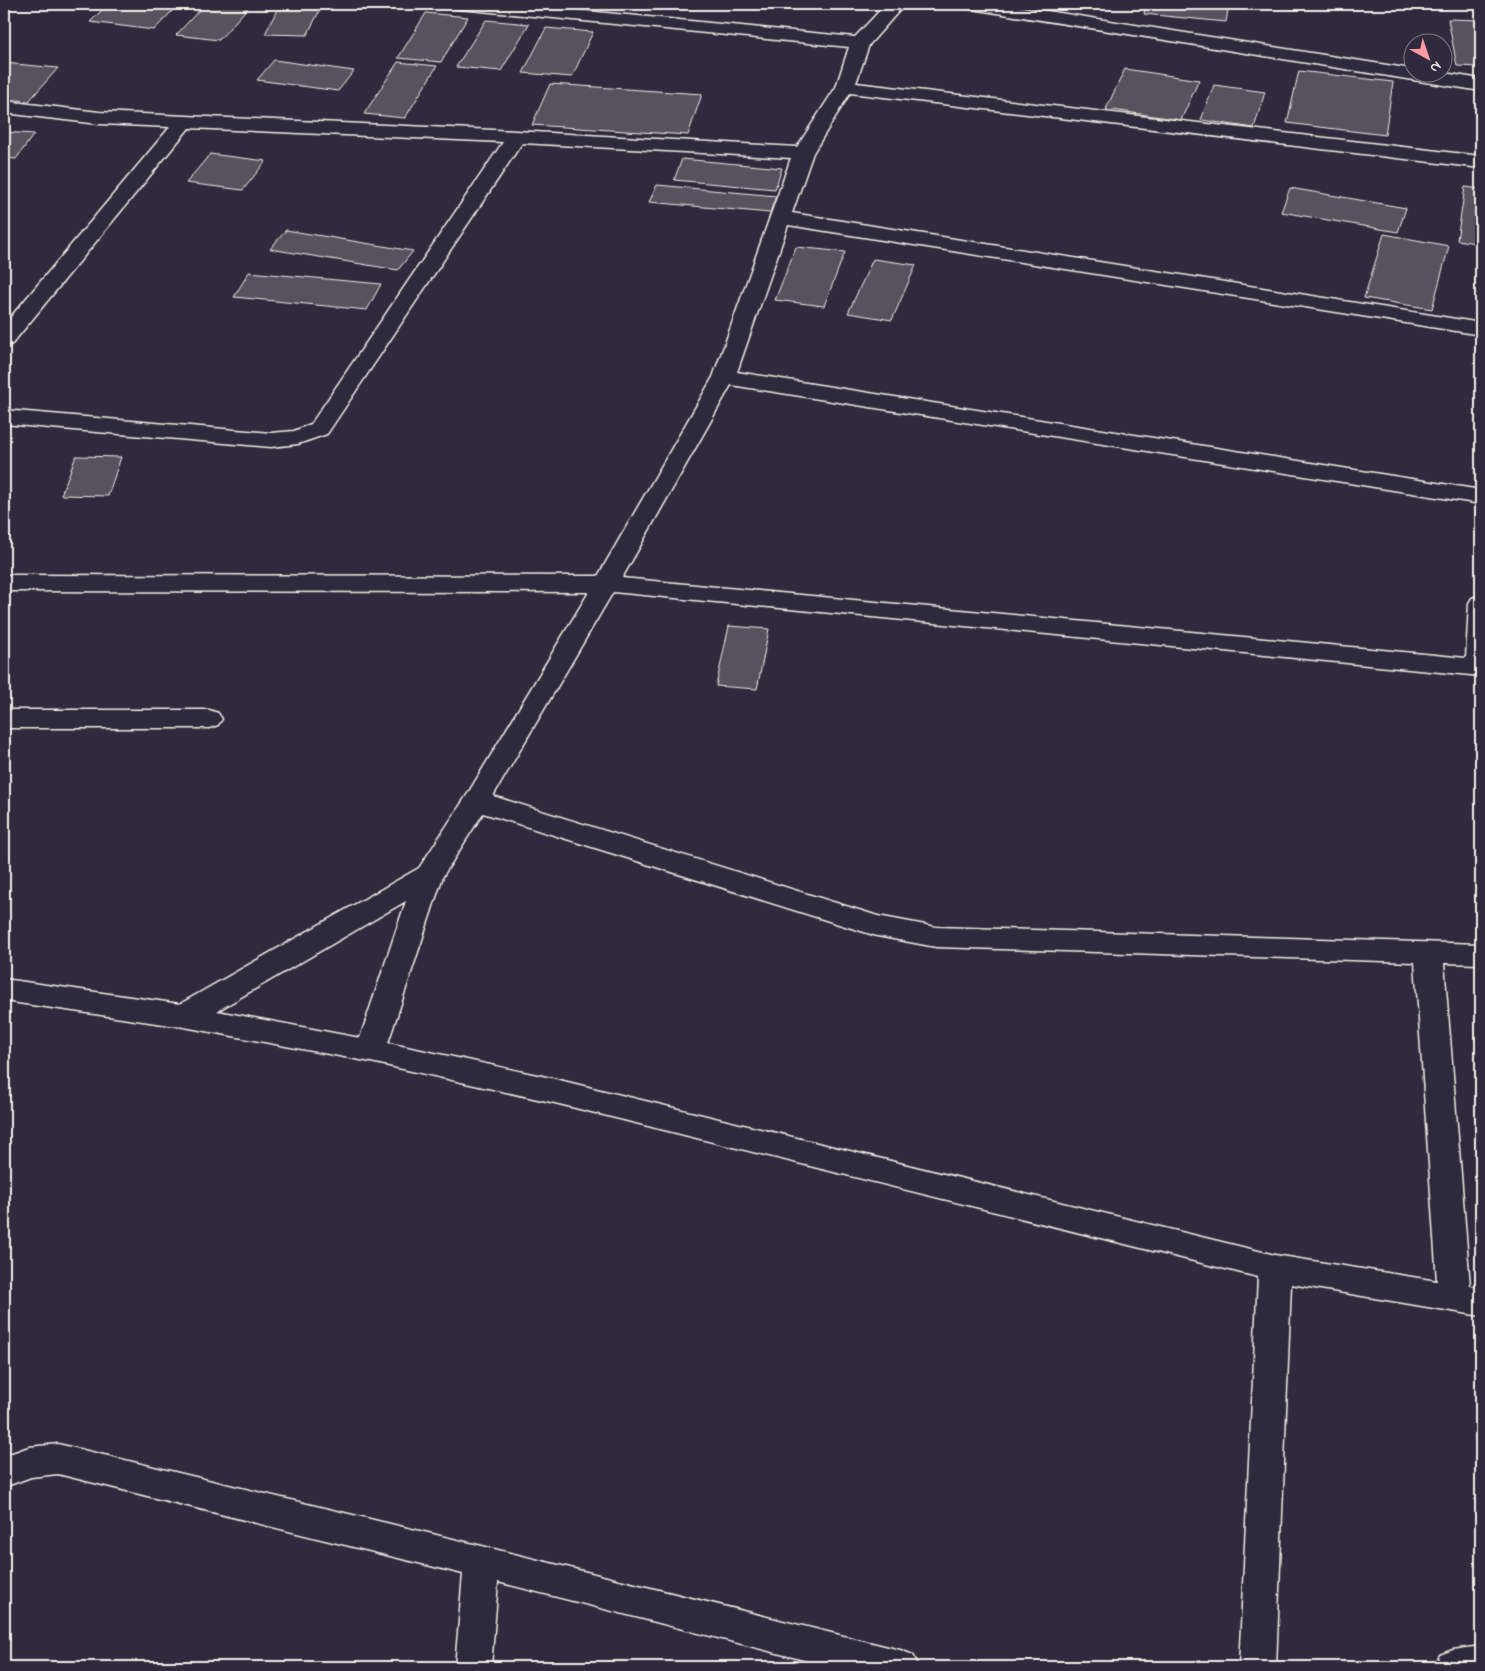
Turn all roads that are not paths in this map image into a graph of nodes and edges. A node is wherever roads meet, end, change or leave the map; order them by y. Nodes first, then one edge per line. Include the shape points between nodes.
1 (460, 4) edge
2 (896, 4) edge
3 (972, 4) edge
4 (860, 43) junction
5 (1481, 85) edge
6 (845, 88) junction
7 (4, 107) edge
8 (184, 122) junction
9 (516, 137) junction
10 (803, 153) junction
11 (1481, 162) edge
12 (782, 218) junction
13 (1481, 329) edge
14 (4, 339) edge
15 (724, 377) junction
16 (4, 417) edge
17 (1481, 497) edge
18 (4, 584) edge
19 (606, 584) junction
20 (1481, 603) edge
21 (1480, 667) edge
22 (4, 719) edge
23 (209, 719) dead end
24 (477, 801) junction
25 (429, 875) junction
26 (1429, 951) junction
27 (1481, 954) edge
28 (4, 990) edge
29 (184, 1016) junction
30 (370, 1051) junction
31 (1275, 1268) junction
32 (1467, 1299) edge
33 (4, 1472) edge
34 (482, 1562) junction
35 (1481, 1663) edge
36 (473, 1667) edge
37 (900, 1667) edge
38 (1258, 1667) edge
39 (1453, 1667) edge

1 - 4 street
2 - 4 street
3 - 5 street
4 - 6 street
6 - 10 street
6 - 11 street
7 - 8 street via 99,118
8 - 9 street
8 - 14 street
9 - 10 street
9 - 16 street via 320,429 298,437 271,440
10 - 12 street
12 - 13 street
12 - 15 street
15 - 17 street
15 - 19 street
18 - 19 street
19 - 21 street
19 - 24 street
20 - 21 street
22 - 23 street
24 - 25 street
24 - 26 street via 877,926 936,937
25 - 29 street
25 - 30 street
26 - 27 street
26 - 32 street
28 - 29 street
29 - 30 street
30 - 31 street via 551,1090
31 - 32 street
31 - 38 street
33 - 34 street via 29,1462 58,1459
34 - 36 street
34 - 37 street
35 - 39 street

